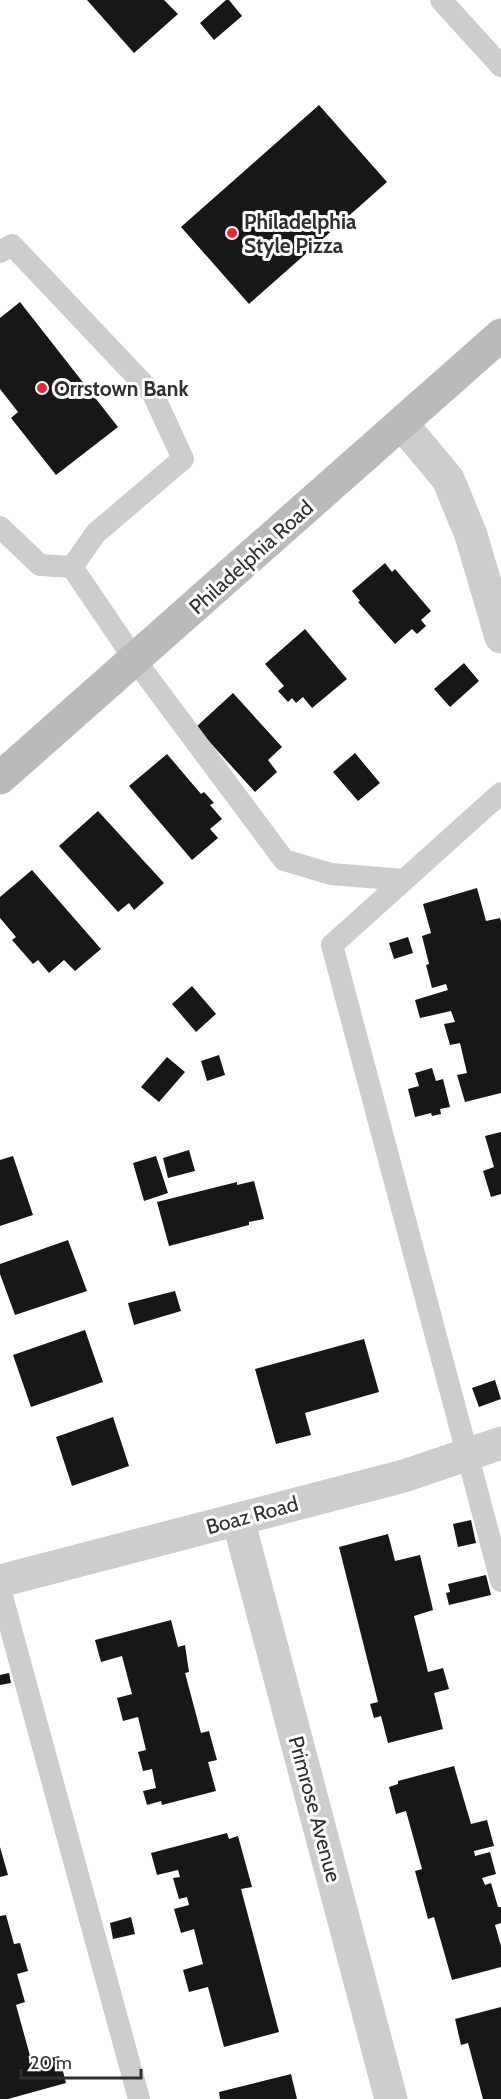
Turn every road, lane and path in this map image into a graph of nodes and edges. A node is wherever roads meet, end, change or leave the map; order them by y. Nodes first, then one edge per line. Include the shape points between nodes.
1 (441, 0) edge
2 (501, 66) edge
3 (0, 252) edge
4 (501, 335) edge
5 (402, 424) junction
6 (0, 527) edge
7 (72, 567) junction
8 (501, 637) edge
9 (135, 660) junction
10 (0, 778) edge
11 (501, 793) edge
12 (404, 880) junction
13 (501, 1443) edge
14 (467, 1455) junction
15 (238, 1519) junction
16 (0, 1581) edge
17 (501, 1581) edge
18 (0, 1589) edge
19 (139, 2099) edge
20 (391, 2099) edge

1 - 2 lane
3 - 7 lane via 12,244 153,394 183,459 96,533
4 - 5 main road, Philadelphia Road
5 - 8 street via 448,479 471,535
5 - 9 main road, Philadelphia Road
6 - 7 lane via 39,565
7 - 9 lane
9 - 10 main road, Philadelphia Road
9 - 12 lane via 284,860 331,874
11 - 12 lane
12 - 14 lane via 332,945
13 - 14 street, Boaz Road
14 - 15 street, Boaz Road via 404,1476
14 - 17 lane
15 - 16 street, Boaz Road
15 - 20 street, Primrose Avenue
18 - 19 lane

